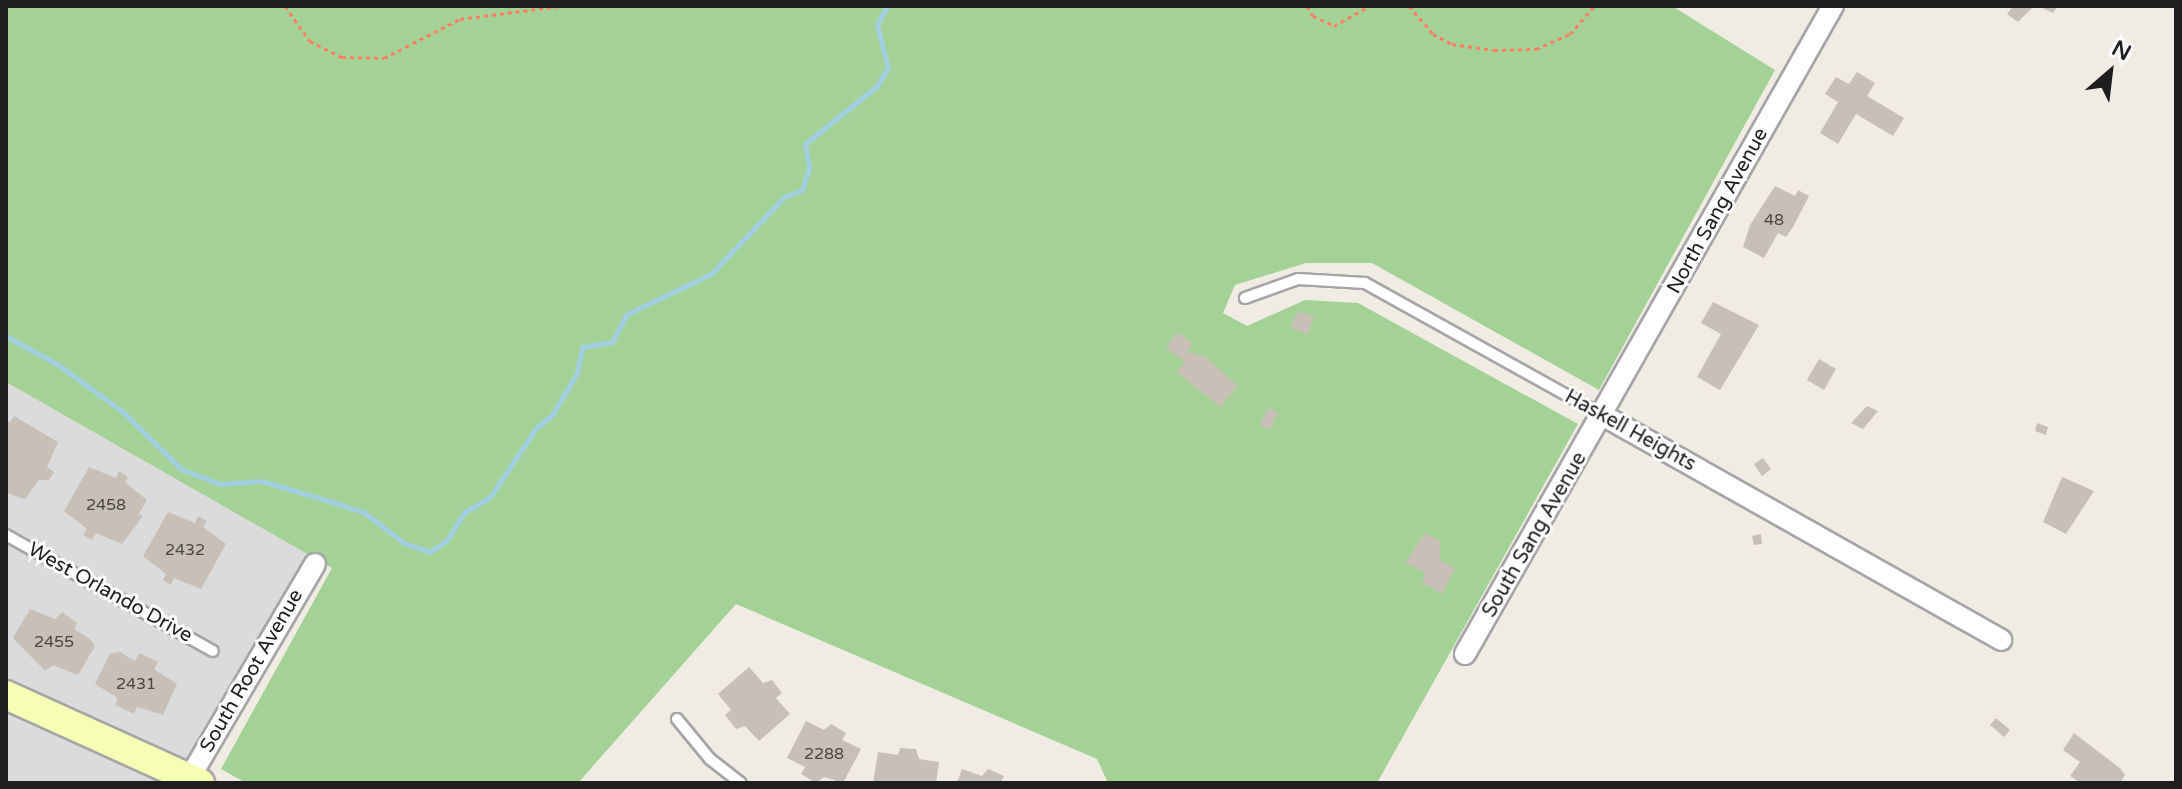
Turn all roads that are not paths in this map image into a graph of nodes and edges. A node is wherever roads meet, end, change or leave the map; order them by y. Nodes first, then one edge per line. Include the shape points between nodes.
1 (1829, 7) edge
2 (1245, 298) dead end
3 (1604, 416) junction
4 (6, 535) edge
5 (315, 564) dead end
6 (2001, 640) dead end
7 (213, 651) dead end
8 (1465, 654) dead end
9 (8, 700) edge
10 (677, 719) dead end
11 (195, 780) edge
12 (741, 783) edge

1 - 3 street, North Sang Avenue
2 - 3 lane, Haskell Heights via 1298,279 1365,283
3 - 6 street, Haskell Heights
3 - 8 street, South Sang Avenue
4 - 7 lane, West Orlando Drive
5 - 11 street, South Root Avenue
9 - 11 street
10 - 12 lane via 710,759

